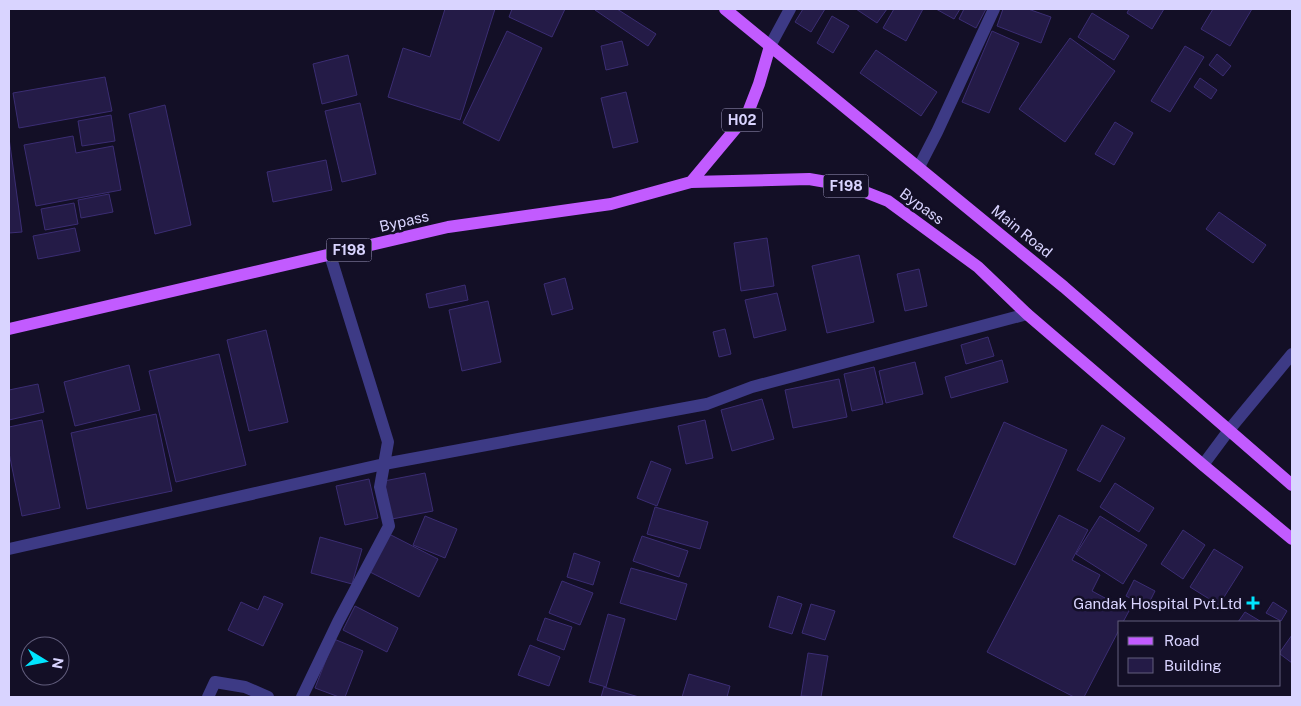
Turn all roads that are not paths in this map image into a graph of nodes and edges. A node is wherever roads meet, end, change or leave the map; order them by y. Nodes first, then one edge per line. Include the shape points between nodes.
1 (725, 9) edge
2 (790, 9) edge
3 (994, 9) edge
4 (770, 46) junction
5 (919, 168) junction
6 (691, 182) junction
7 (330, 255) junction
8 (1027, 314) junction
9 (9, 329) edge
10 (1292, 354) edge
11 (1229, 430) junction
12 (384, 464) junction
13 (1203, 465) junction
14 (1292, 485) edge
15 (1292, 539) edge
16 (9, 549) edge
17 (208, 697) edge
18 (268, 697) edge
19 (302, 697) edge

1 - 4 main road, Main Road
2 - 4 street
3 - 5 street
4 - 5 main road, Main Road
4 - 6 main road, H02 via 746,115
5 - 11 main road, Main Road via 1064,287
6 - 7 main road, Bypass / F198 via 611,204 448,228
6 - 8 main road, Bypass / F198 via 808,180 850,186 888,201 978,267
7 - 9 main road, Bypass / F198
7 - 12 street via 388,442
8 - 12 street via 752,387 707,404
8 - 13 main road
10 - 11 street
11 - 13 street
11 - 14 main road, Main Road
12 - 16 street
12 - 19 street via 380,487 389,526
13 - 15 main road
17 - 18 street via 215,682 245,687

